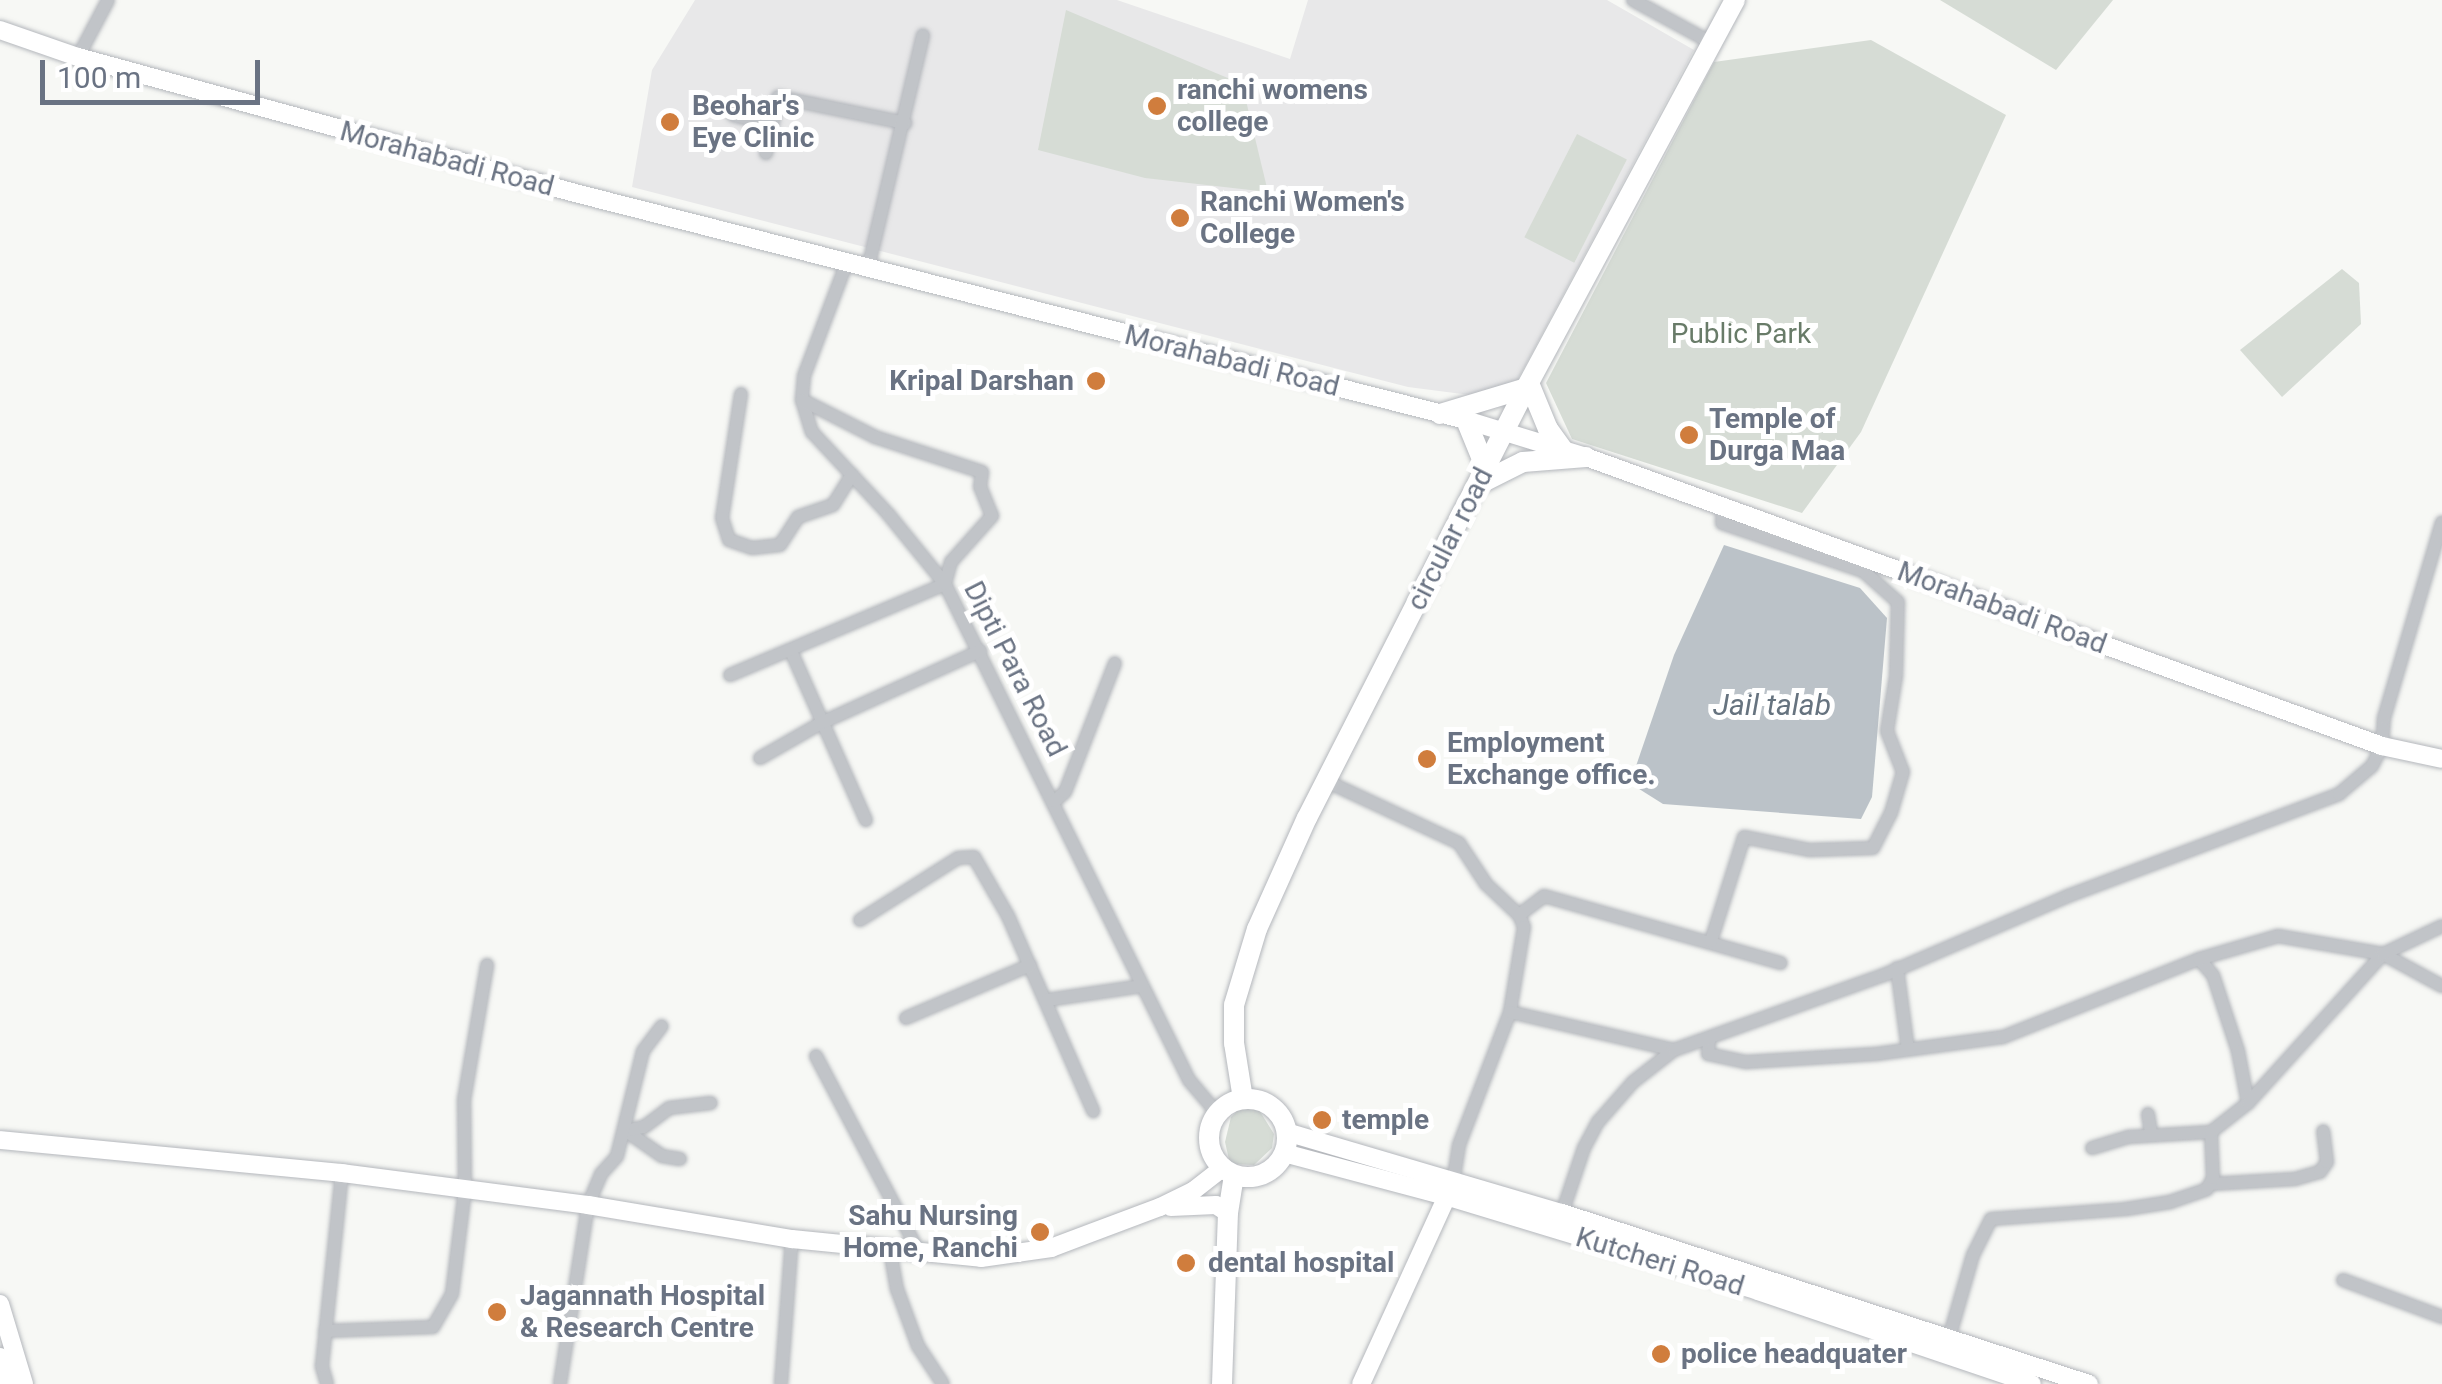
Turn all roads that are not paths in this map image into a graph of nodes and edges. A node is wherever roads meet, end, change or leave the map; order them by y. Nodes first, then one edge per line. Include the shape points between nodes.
1 (108, 0) edge
2 (1633, 0) edge
3 (1735, 0) edge
4 (0, 30) edge
5 (924, 35) dead end
6 (1712, 43) junction
7 (78, 57) junction
8 (733, 115) dead end
9 (905, 123) junction
10 (772, 125) junction
11 (766, 153) dead end
12 (847, 262) junction
13 (868, 268) junction
14 (1528, 385) junction
15 (741, 394) dead end
16 (802, 400) junction
17 (1440, 414) junction
18 (1466, 420) junction
19 (1504, 432) junction
20 (1563, 450) junction
21 (1586, 456) junction
22 (852, 474) junction
23 (1482, 477) junction
24 (1723, 507) junction
25 (2442, 522) edge
26 (945, 584) junction
27 (791, 651) junction
28 (980, 651) junction
29 (1115, 663) dead end
30 (730, 675) dead end
31 (821, 723) junction
32 (2382, 746) junction
33 (760, 758) dead end
34 (2442, 759) edge
35 (1326, 781) junction
36 (1055, 801) junction
37 (866, 820) dead end
38 (1519, 916) junction
39 (860, 920) dead end
40 (2442, 926) edge
41 (1711, 942) junction
42 (2383, 954) junction
43 (2199, 958) junction
44 (1781, 962) dead end
45 (486, 965) dead end
46 (1030, 965) junction
47 (1897, 968) junction
48 (1142, 986) junction
49 (2442, 986) edge
50 (1046, 1000) junction
51 (1510, 1012) junction
52 (906, 1018) dead end
53 (662, 1026) dead end
54 (1709, 1041) junction
55 (1908, 1049) junction
56 (1674, 1050) junction
57 (816, 1056) dead end
58 (1243, 1099) junction
59 (712, 1102) dead end
60 (2248, 1104) junction
61 (1092, 1111) dead end
62 (1217, 1113) junction
63 (2148, 1114) dead end
64 (2323, 1130) dead end
65 (626, 1132) junction
66 (2211, 1132) junction
67 (2151, 1134) junction
68 (0, 1140) edge
69 (1285, 1143) junction
70 (2092, 1148) dead end
71 (680, 1159) dead end
72 (1228, 1172) junction
73 (342, 1173) junction
74 (2211, 1184) junction
75 (465, 1190) junction
76 (1451, 1190) junction
77 (588, 1204) junction
78 (1160, 1207) junction
79 (1228, 1212) junction
80 (1562, 1213) junction
81 (792, 1239) junction
82 (890, 1250) junction
83 (920, 1254) junction
84 (2343, 1280) dead end
85 (0, 1304) edge
86 (2442, 1317) edge
87 (325, 1330) junction
88 (1949, 1338) junction
89 (0, 1357) edge
90 (1993, 1370) edge
91 (8, 1384) edge
92 (24, 1384) edge
93 (327, 1384) edge
94 (560, 1384) edge
95 (780, 1384) edge
96 (943, 1384) edge
97 (1222, 1384) edge
98 (1362, 1384) edge
99 (2032, 1384) edge
100 (2089, 1384) edge

1 - 7 street
2 - 6 street
3 - 6 main road, circular road
4 - 7 main road, Morahabadi Road
5 - 9 street
6 - 14 main road, circular road
7 - 12 main road, Morahabadi Road
8 - 10 street
9 - 10 street via 778,97
9 - 13 street
10 - 11 street
12 - 13 main road, Morahabadi Road
12 - 16 street via 804,376
13 - 17 main road, Morahabadi Road
14 - 17 main road
14 - 19 main road, circular road
14 - 20 main road
15 - 22 street via 722,518 729,540 752,548 780,545 798,517 833,504
16 - 22 street, Dipti Para Road via 812,432
16 - 26 street via 876,436 982,472 980,487 992,516 951,562
17 - 18 main road, Morahabadi Road
18 - 19 main road, Morahabadi Road
18 - 23 main road
19 - 20 main road, Morahabadi Road
19 - 23 main road, circular road
20 - 21 main road, Morahabadi Road
21 - 23 main road via 1522,462
21 - 24 main road, Morahabadi Road
22 - 26 street, Dipti Para Road
23 - 35 main road, circular road
24 - 32 main road, Morahabadi Road
24 - 41 street via 1722,523 1862,572 1898,602 1887,731 1903,772 1873,848 1809,850 1744,836
25 - 32 street via 2384,718
26 - 27 street
26 - 28 street, Dipti Para Road
27 - 30 street
27 - 31 street
28 - 31 street
28 - 36 street, Dipti Para Road
29 - 36 street
31 - 33 street
31 - 37 street
32 - 34 main road, Morahabadi Road
32 - 47 street via 2372,766 2339,794
35 - 38 street via 1459,843 1486,884
35 - 58 main road, circular road via 1241,975 1233,1032
36 - 48 street, Dipti Para Road
38 - 41 street via 1544,896
38 - 51 street via 1523,944
39 - 46 street via 969,855 979,861
40 - 42 street
41 - 44 street
42 - 43 street via 2278,936
42 - 49 street
42 - 60 street
43 - 55 street via 2002,1037
43 - 60 street via 2213,975
45 - 75 street via 464,1100
46 - 50 street
46 - 52 street
47 - 54 street
47 - 55 street
48 - 50 street
48 - 62 street, Dipti Para Road via 1189,1080
50 - 61 street
51 - 56 street
51 - 76 street via 1459,1145
53 - 65 street via 643,1051
54 - 55 street via 1708,1054 1746,1062
54 - 56 street
56 - 80 street via 1632,1082 1598,1122
57 - 83 street
58 - 62 main road
58 - 69 main road via 1271,1107
59 - 65 street via 669,1108
60 - 66 street
62 - 72 main road via 1208,1142
63 - 67 street
64 - 74 street via 2327,1162 2320,1172
65 - 71 street via 662,1156
65 - 77 street
66 - 67 street
66 - 74 street
67 - 70 street
68 - 73 main road
69 - 72 main road via 1264,1174
69 - 76 main road
72 - 78 main road
72 - 79 main road
73 - 75 main road
73 - 87 street
74 - 88 street via 2170,1202 1991,1218
75 - 77 main road
75 - 87 street via 452,1294 434,1326
76 - 80 main road
76 - 90 main road, Kutcheri Road
76 - 98 main road
77 - 81 main road
77 - 94 street
78 - 79 main road via 1206,1204
78 - 83 main road via 1014,1256
79 - 97 main road
80 - 88 main road
81 - 82 main road
81 - 95 street
82 - 83 main road
82 - 96 street via 918,1346
84 - 86 street
85 - 92 main road
87 - 93 street
88 - 90 main road
89 - 91 main road
90 - 99 main road, Kutcheri Road
90 - 100 main road

